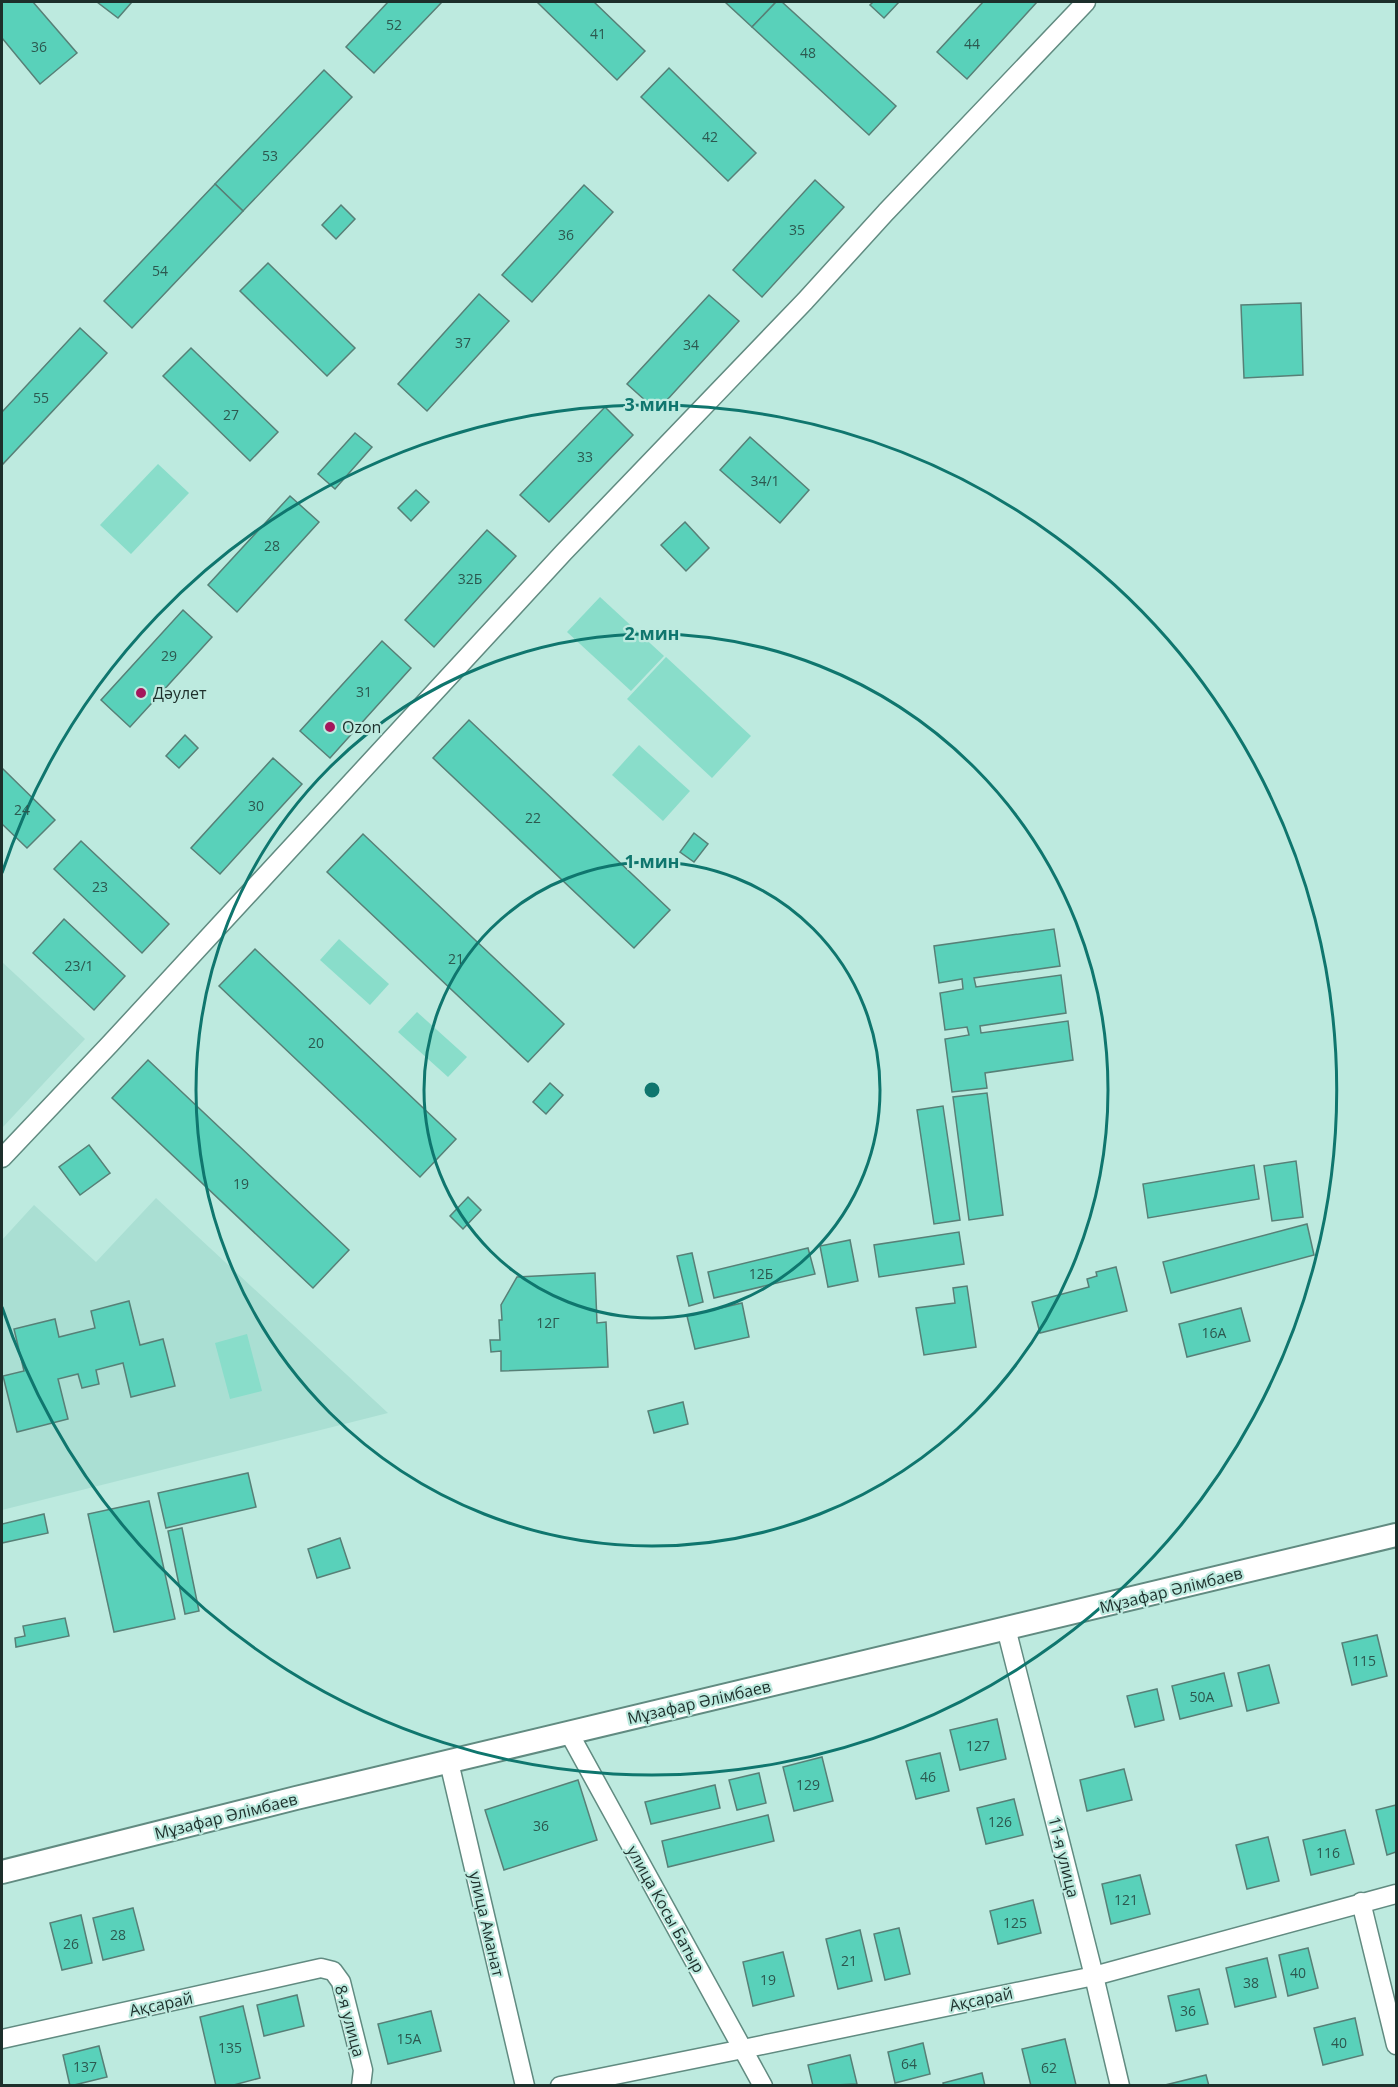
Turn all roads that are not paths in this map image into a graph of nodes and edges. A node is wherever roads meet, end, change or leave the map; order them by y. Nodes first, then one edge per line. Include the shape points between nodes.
1 (1086, 2) edge
2 (2, 1158) edge
3 (1396, 1535) edge
4 (1006, 1628) junction
5 (568, 1733) junction
6 (449, 1761) junction
7 (2, 1872) edge
8 (1396, 1894) edge
9 (1361, 1902) junction
10 (321, 1968) joint
11 (1094, 1976) junction
12 (2, 2039) edge
13 (1396, 2045) edge
14 (743, 2049) junction
15 (361, 2085) edge
16 (525, 2085) edge
17 (560, 2085) edge
18 (763, 2085) edge
19 (1120, 2085) edge

1 - 2 street via 564,552
3 - 4 street, Мұзафар Әлімбаев
4 - 5 street, Мұзафар Әлімбаев
4 - 11 street, 11-я улица
5 - 6 street, Мұзафар Әлімбаев
5 - 14 street, улица Косы Батыр
6 - 7 street, Мұзафар Әлімбаев
6 - 16 street, улица Аманат
8 - 9 street, Ақсарай
9 - 11 street, Ақсарай
9 - 13 street
10 - 12 street, Ақсарай
10 - 15 street, 8-я улица via 333,1971 341,1982 363,2070
11 - 14 street, Ақсарай
11 - 19 street, 11-я улица
14 - 17 street, Ақсарай
14 - 18 street, улица Косы Батыр

